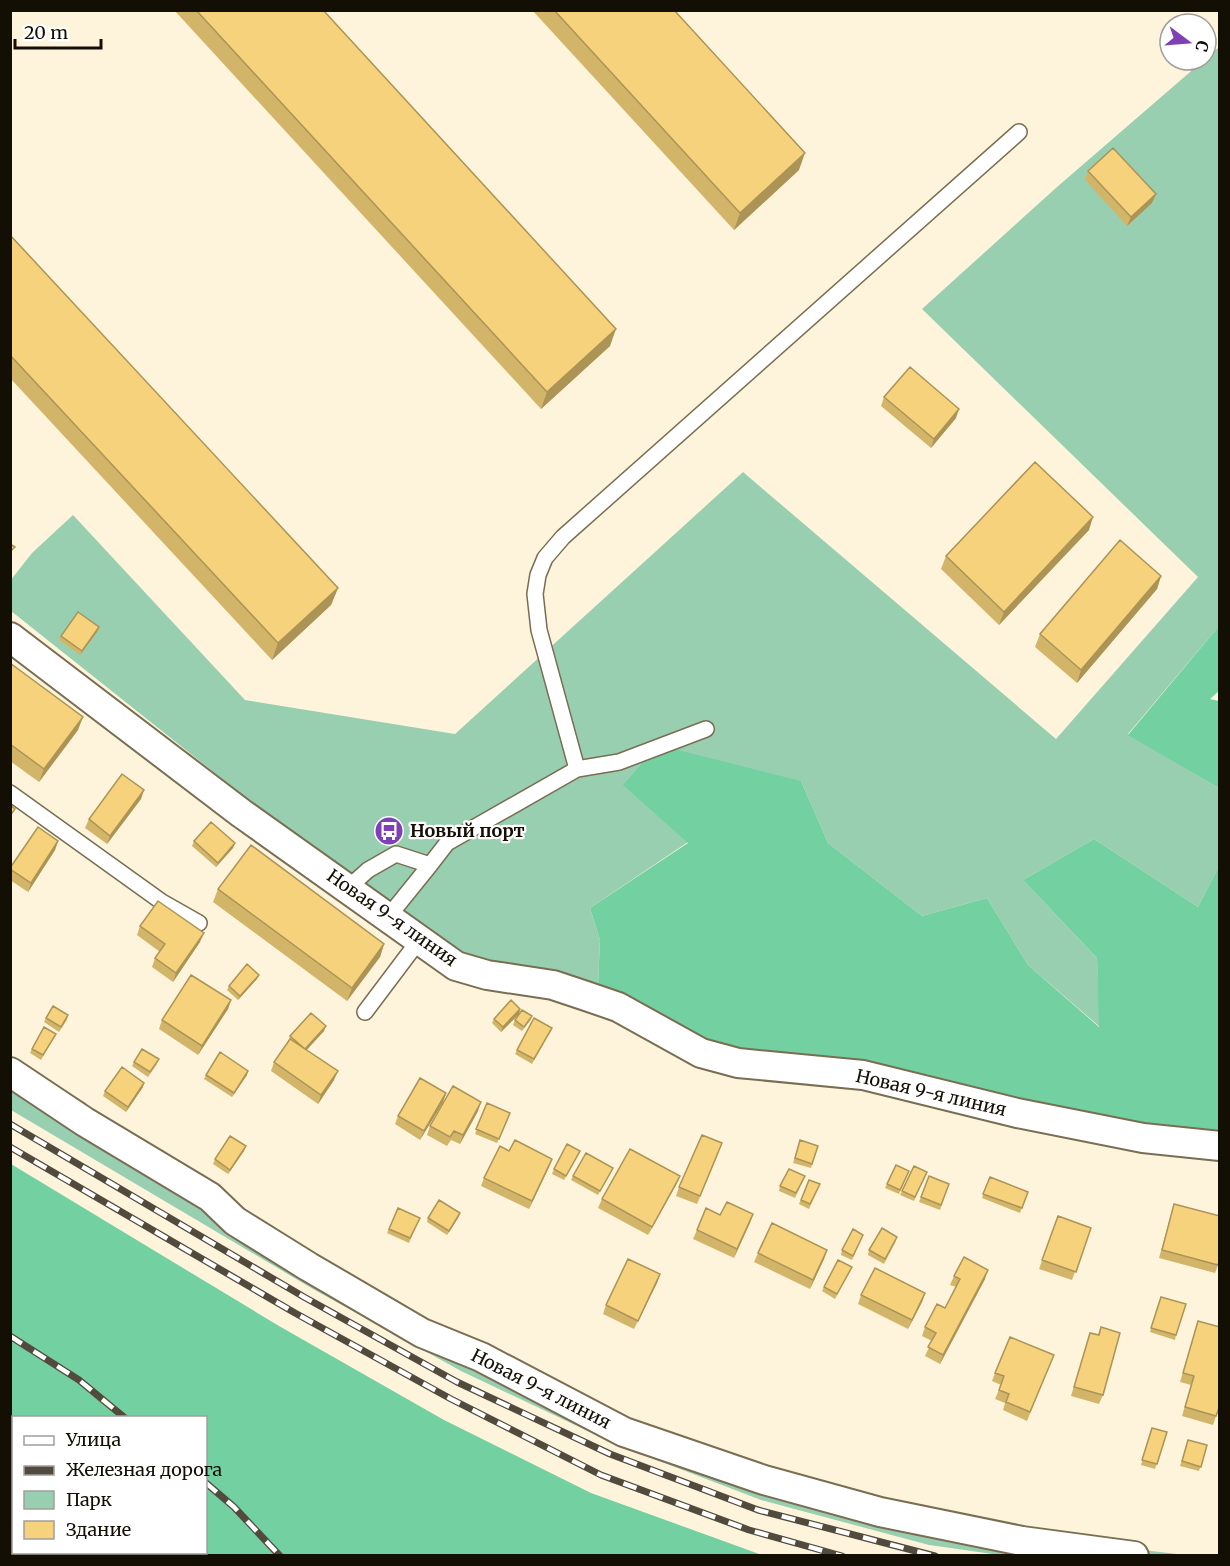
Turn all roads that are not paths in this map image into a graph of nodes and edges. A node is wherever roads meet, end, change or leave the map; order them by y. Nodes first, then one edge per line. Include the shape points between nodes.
1 (1018, 132) dead end
2 (10, 637) edge
3 (706, 729) dead end
4 (577, 769) junction
5 (10, 793) edge
6 (430, 865) junction
7 (348, 888) junction
8 (388, 917) junction
9 (199, 923) dead end
10 (420, 939) junction
11 (365, 1012) dead end
12 (10, 1072) edge
13 (1220, 1146) edge
14 (1134, 1556) edge

1 - 4 lane via 563,537 545,558 535,594 539,630
2 - 7 street, Новая 9-я линия via 241,813
3 - 4 lane via 619,762
4 - 6 lane via 447,843
5 - 9 lane via 162,902
6 - 7 lane via 396,854 368,870
6 - 8 lane
7 - 8 street, Новая 9-я линия
8 - 10 street, Новая 9-я линия
10 - 11 lane
10 - 13 street, Новая 9-я линия via 456,966 553,985 618,1007 701,1053 738,1063 863,1074 1017,1113 1143,1138
12 - 14 street, Новая 9-я линия via 210,1197 235,1221 422,1333 481,1357 624,1432 764,1480 880,1512 1022,1541

